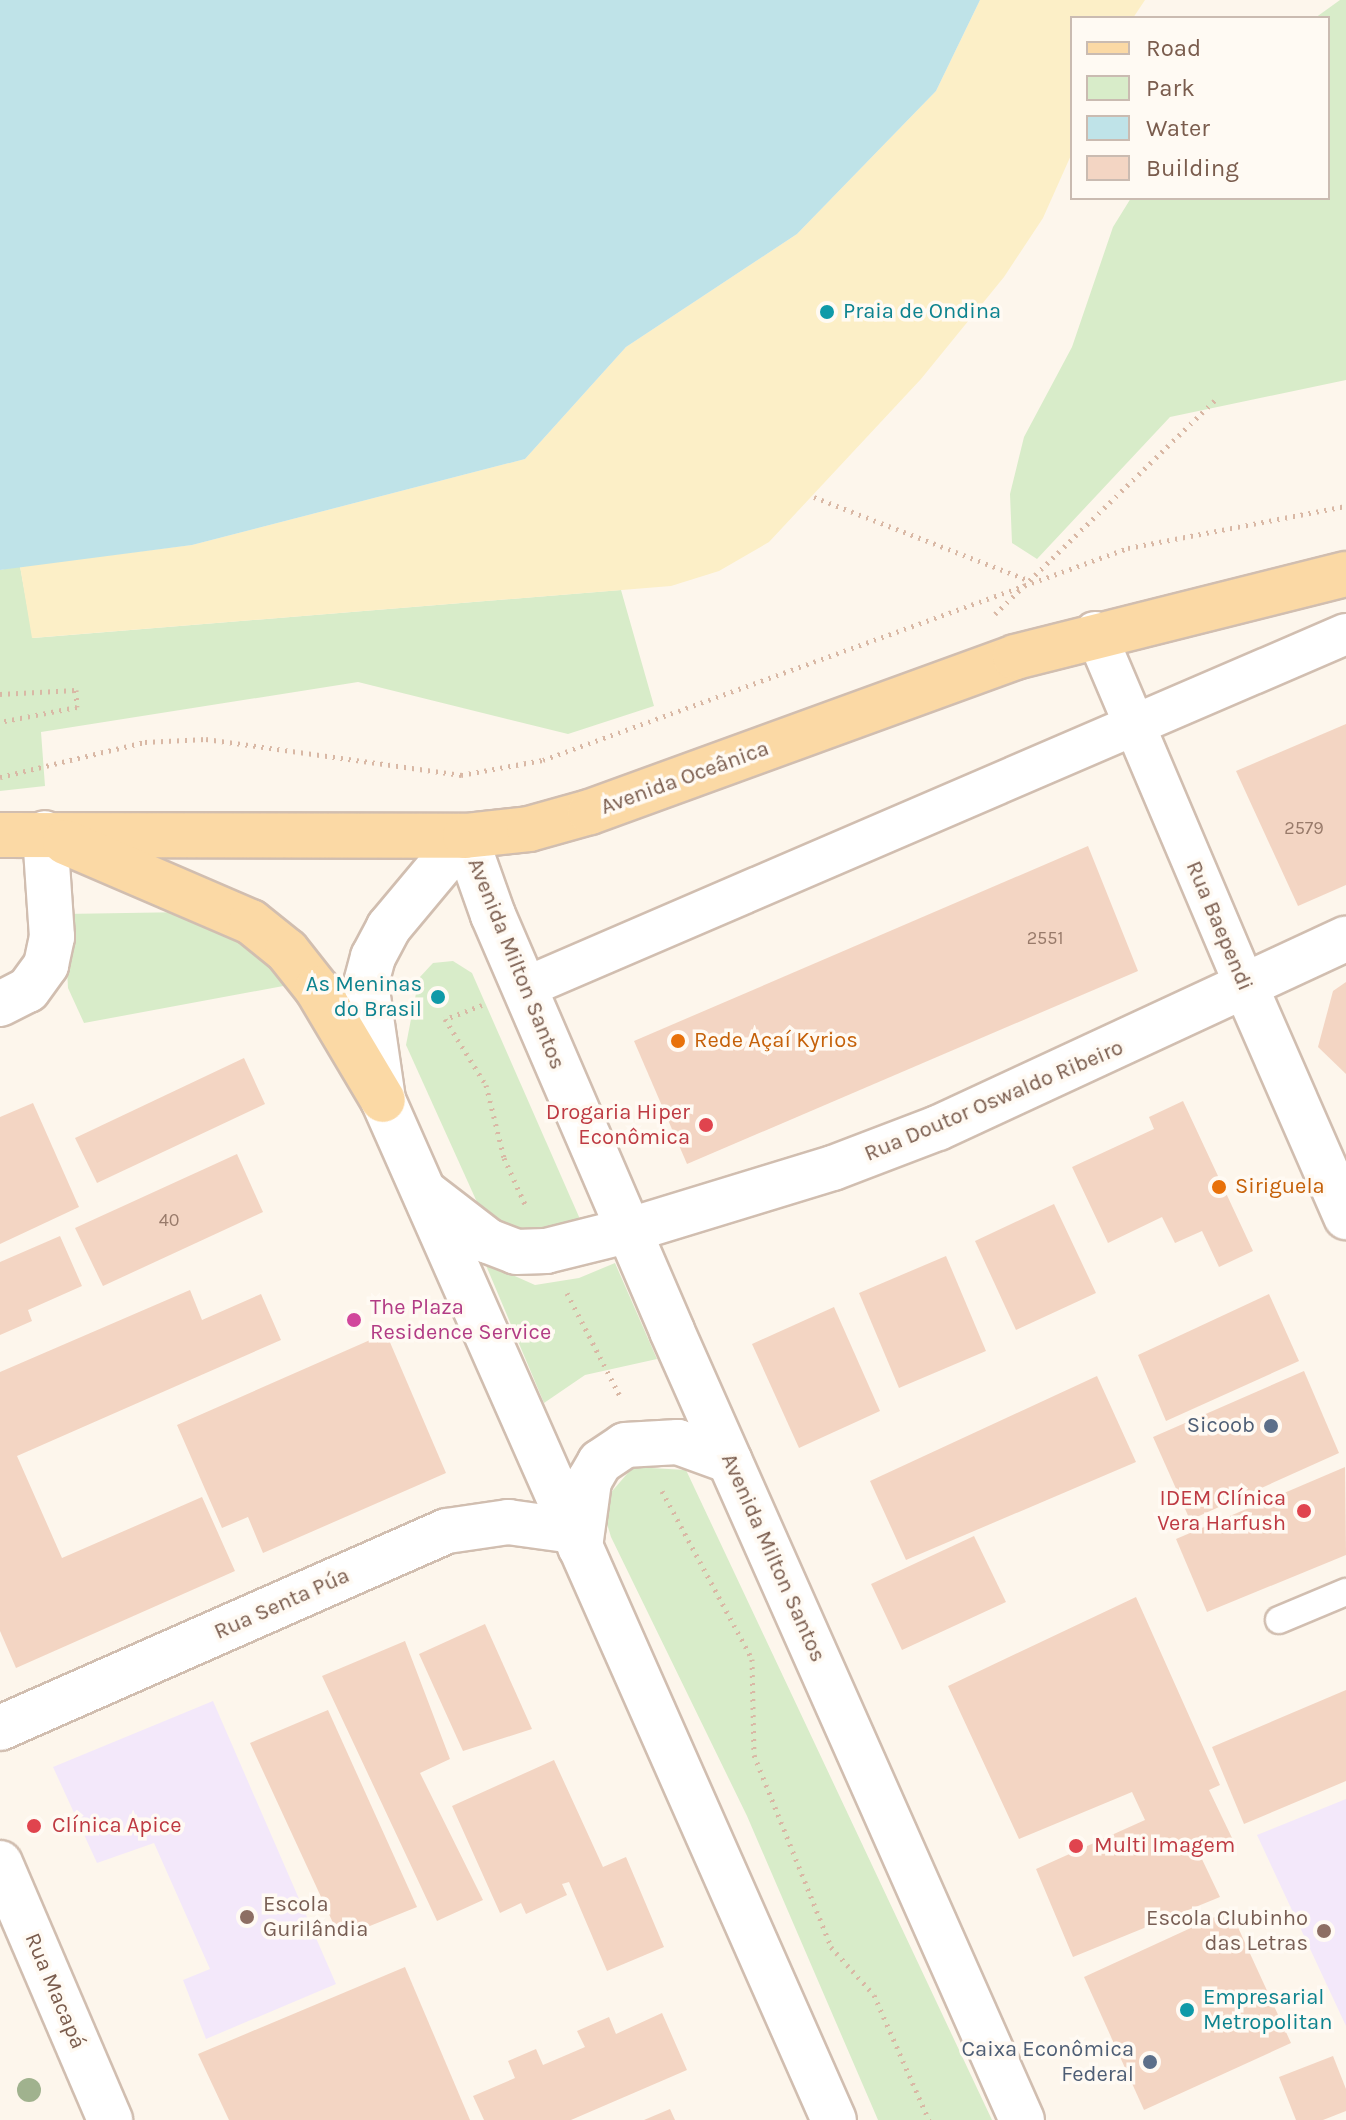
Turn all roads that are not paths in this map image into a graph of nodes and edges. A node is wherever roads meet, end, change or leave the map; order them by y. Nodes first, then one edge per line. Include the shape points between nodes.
1 (1346, 574) edge
2 (1095, 632) junction
3 (1346, 634) edge
4 (1132, 724) junction
5 (45, 833) junction
6 (0, 835) edge
7 (465, 836) junction
8 (1346, 939) edge
9 (524, 988) junction
10 (1247, 990) junction
11 (0, 1004) edge
12 (383, 1100) junction
13 (422, 1190) junction
14 (1346, 1217) edge
15 (630, 1230) junction
16 (730, 1461) junction
17 (577, 1539) junction
18 (1346, 1592) edge
19 (1279, 1620) dead end
20 (0, 1728) edge
21 (0, 1863) edge
22 (110, 2120) edge
23 (834, 2120) edge
24 (1022, 2120) edge

1 - 2 main road, Avenida Oceânica
2 - 4 street, Rua Baependi
2 - 7 main road, Avenida Oceânica via 918,690 590,812
3 - 4 street
4 - 9 street
4 - 10 street, Rua Baependi
5 - 6 main road, Avenida Oceânica
5 - 7 main road, Avenida Oceânica
5 - 11 main road via 52,937 46,965 28,990
5 - 12 main road via 251,922 287,951 317,989
7 - 9 main road, Avenida Milton Santos
7 - 12 main road, Avenida Milton Santos via 389,927 373,957 366,983
8 - 10 main road, Rua Doutor Oswaldo Ribeiro
9 - 15 main road, Avenida Milton Santos
10 - 14 main road, Rua Baependi
10 - 15 main road, Rua Doutor Oswaldo Ribeiro via 911,1138
12 - 13 main road, Avenida Milton Santos
13 - 15 main road, Rua Doutor Oswaldo Ribeiro via 488,1241 516,1252 546,1251
13 - 17 main road, Avenida Milton Santos
15 - 16 main road, Avenida Milton Santos
16 - 17 main road via 678,1442 637,1444 600,1462 589,1481
16 - 24 main road, Avenida Milton Santos
17 - 20 main road, Rua Senta Púa via 508,1522 447,1531
17 - 23 main road, Avenida Milton Santos
18 - 19 lane
21 - 22 main road, Rua Macapá

